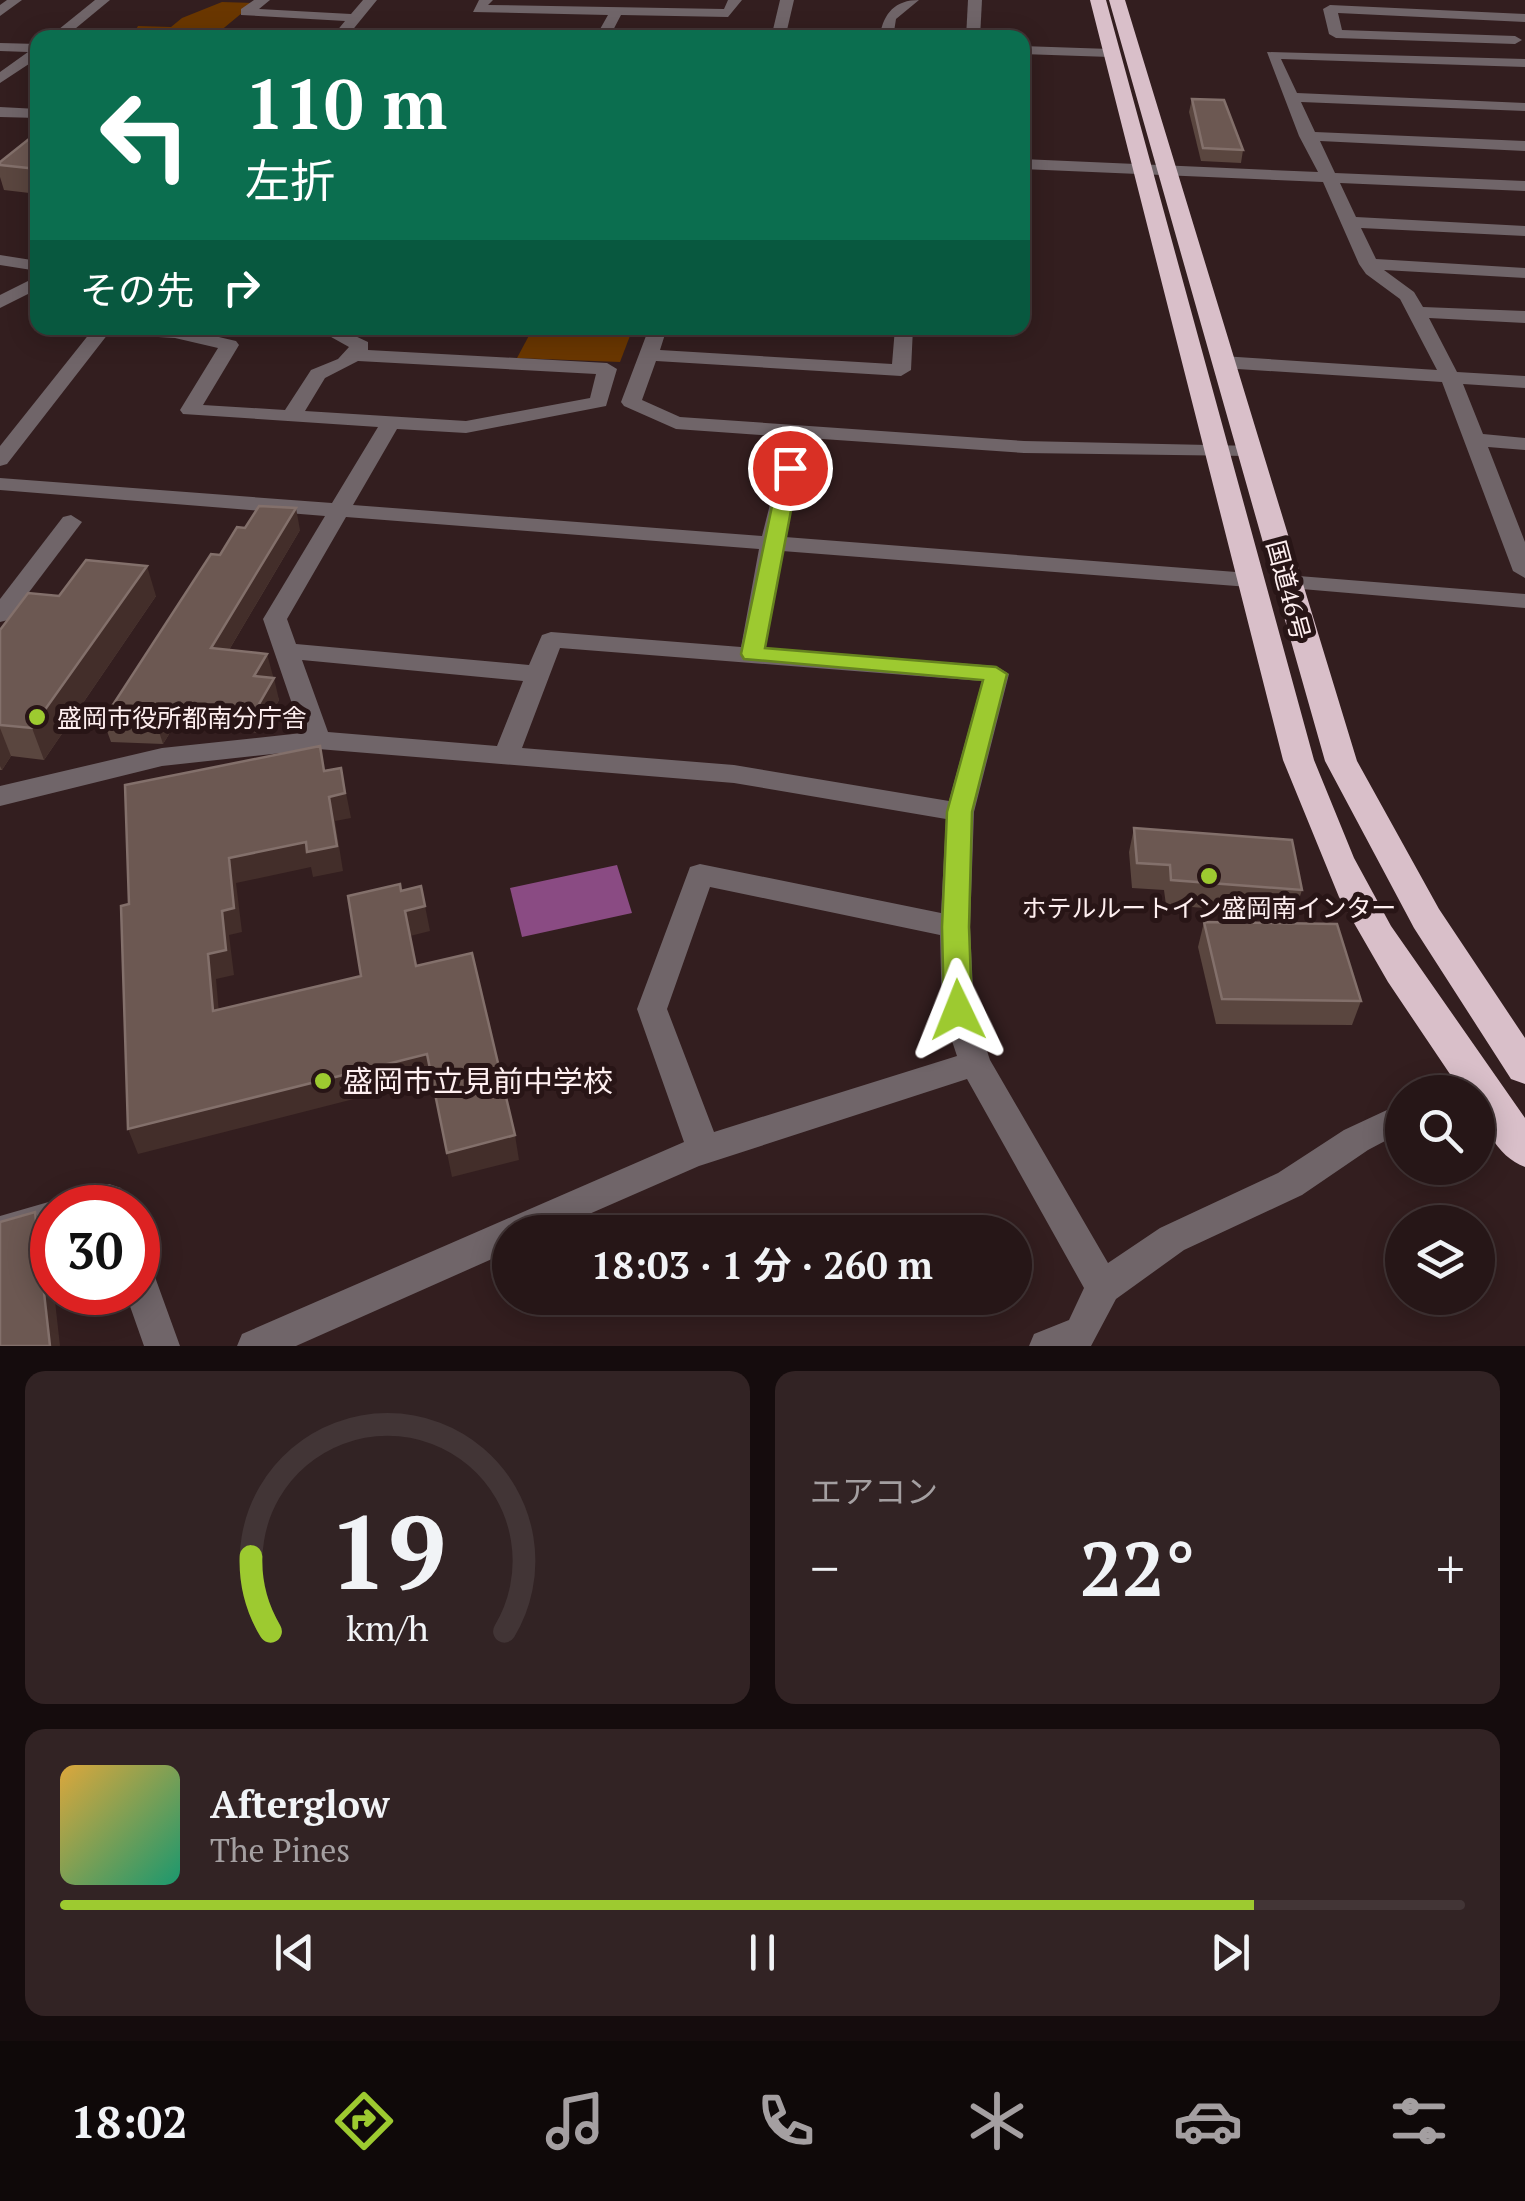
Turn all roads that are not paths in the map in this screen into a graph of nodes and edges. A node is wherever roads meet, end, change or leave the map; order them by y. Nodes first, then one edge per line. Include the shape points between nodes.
1 (16, 0) edge
2 (103, 0) edge
3 (263, 0) edge
4 (370, 0) edge
5 (486, 0) edge
6 (735, 0) edge
7 (787, 0) edge
8 (912, 0) edge
9 (975, 0) edge
10 (1098, 0) edge
11 (1117, 0) edge
12 (1489, 0) edge
13 (1509, 0) edge
14 (1398, 6) edge
15 (617, 11) junction
16 (0, 12) edge
17 (1500, 16) junction
18 (355, 18) junction
19 (1523, 20) edge
20 (64, 30) edge
21 (345, 30) edge
22 (606, 30) edge
23 (780, 30) edge
24 (888, 30) edge
25 (973, 30) edge
26 (1515, 40) junction
27 (0, 46) edge
28 (30, 49) edge
29 (1030, 50) edge
30 (1110, 53) junction
31 (1525, 54) edge
32 (30, 56) edge
33 (1275, 62) junction
34 (1525, 63) edge
35 (1525, 72) edge
36 (0, 79) edge
37 (1290, 97) junction
38 (1525, 107) edge
39 (1, 113) edge
40 (30, 114) edge
41 (1308, 136) junction
42 (1525, 146) edge
43 (1030, 164) edge
44 (1154, 170) junction
45 (1326, 178) junction
46 (1525, 186) edge
47 (1348, 222) junction
48 (1525, 231) edge
49 (0, 260) edge
50 (1368, 264) junction
51 (30, 265) edge
52 (1525, 272) edge
53 (30, 285) edge
54 (0, 302) edge
55 (1416, 312) junction
56 (1525, 317) edge
57 (98, 335) edge
58 (187, 335) edge
59 (338, 335) edge
60 (656, 335) edge
61 (903, 335) edge
62 (353, 354) junction
63 (649, 355) junction
64 (1222, 362) junction
65 (1450, 377) junction
66 (1525, 382) edge
67 (291, 416) junction
68 (391, 422) junction
69 (799, 431) junction
70 (1474, 440) junction
71 (1525, 444) edge
72 (1217, 448) junction
73 (1248, 450) junction
74 (0, 460) edge
75 (0, 484) edge
76 (336, 510) junction
77 (1514, 514) edge
78 (71, 522) dead end
79 (772, 543) junction
80 (1525, 571) edge
81 (1248, 580) junction
82 (1286, 582) junction
83 (1525, 601) edge
84 (0, 615) edge
85 (286, 651) junction
86 (752, 654) junction
87 (538, 674) junction
88 (318, 740) junction
89 (506, 756) junction
90 (0, 796) edge
91 (960, 812) junction
92 (955, 927) junction
93 (975, 1063) junction
94 (1525, 1068) edge
95 (1461, 1075) edge
96 (1495, 1117) edge
97 (1385, 1125) edge
98 (704, 1150) junction
99 (1525, 1150) edge
100 (553, 1215) edge
101 (30, 1223) edge
102 (0, 1232) edge
103 (492, 1241) edge
104 (1104, 1287) junction
105 (151, 1315) edge
106 (162, 1346) edge
107 (255, 1346) edge
108 (1047, 1346) edge

1 - 16 street
2 - 20 street
3 - 18 street via 246,12
4 - 18 street
5 - 15 street via 478,9
6 - 15 street via 728,13
7 - 23 street
8 - 24 street via 890,17
9 - 25 street
10 - 30 highway, 国道46号
11 - 44 highway, 国道46号
12 - 17 street
13 - 19 street
14 - 17 street
14 - 26 street via 1330,10 1336,34
15 - 22 street
17 - 19 street
17 - 26 street
18 - 21 street
26 - 31 street
27 - 28 street
29 - 30 street
30 - 44 highway, 国道46号
32 - 36 street
33 - 34 street via 1272,55
33 - 35 street
33 - 37 street
37 - 38 street
37 - 41 street
39 - 40 street
41 - 42 street
41 - 45 street
43 - 44 street
44 - 45 street
44 - 64 highway, 国道46号
44 - 72 highway, 国道46号
45 - 46 street
45 - 47 street
47 - 48 street
47 - 50 street
49 - 51 street
50 - 52 street
50 - 55 street via 1408,296
53 - 54 street
55 - 56 street
55 - 65 street
57 - 74 street
58 - 67 street via 228,345 190,410
59 - 62 street via 361,346
60 - 63 street
61 - 63 street via 900,370
62 - 67 street via 318,374
62 - 68 street via 607,369 600,402 466,427
63 - 69 street via 631,402 676,423
64 - 65 street
64 - 73 highway, 国道46号
65 - 66 street
65 - 70 street
67 - 68 street
68 - 76 street
69 - 72 street via 1024,447
69 - 79 street
70 - 71 street
70 - 77 street
72 - 73 street
72 - 81 highway, 国道46号
73 - 82 highway, 国道46号
75 - 76 street
76 - 79 street
76 - 85 street via 275,619
77 - 80 street
78 - 84 street
79 - 81 street
79 - 86 street
81 - 95 highway, 国道46号 via 1335,853
82 - 83 street
82 - 94 highway, 国道46号 via 1341,761 1470,993
85 - 87 street
85 - 88 street
86 - 87 street via 551,640
86 - 91 street via 996,674
87 - 89 street
88 - 89 street
88 - 90 street via 162,757
89 - 91 street via 734,774
91 - 92 street
92 - 93 street via 958,1010
92 - 98 street via 700,874 652,1008
93 - 98 street
93 - 104 street
96 - 99 highway, 国道46号
97 - 104 street via 1290,1184 1172,1238
98 - 100 street
101 - 102 street
103 - 107 street
104 - 108 street via 1082,1332
105 - 106 street

